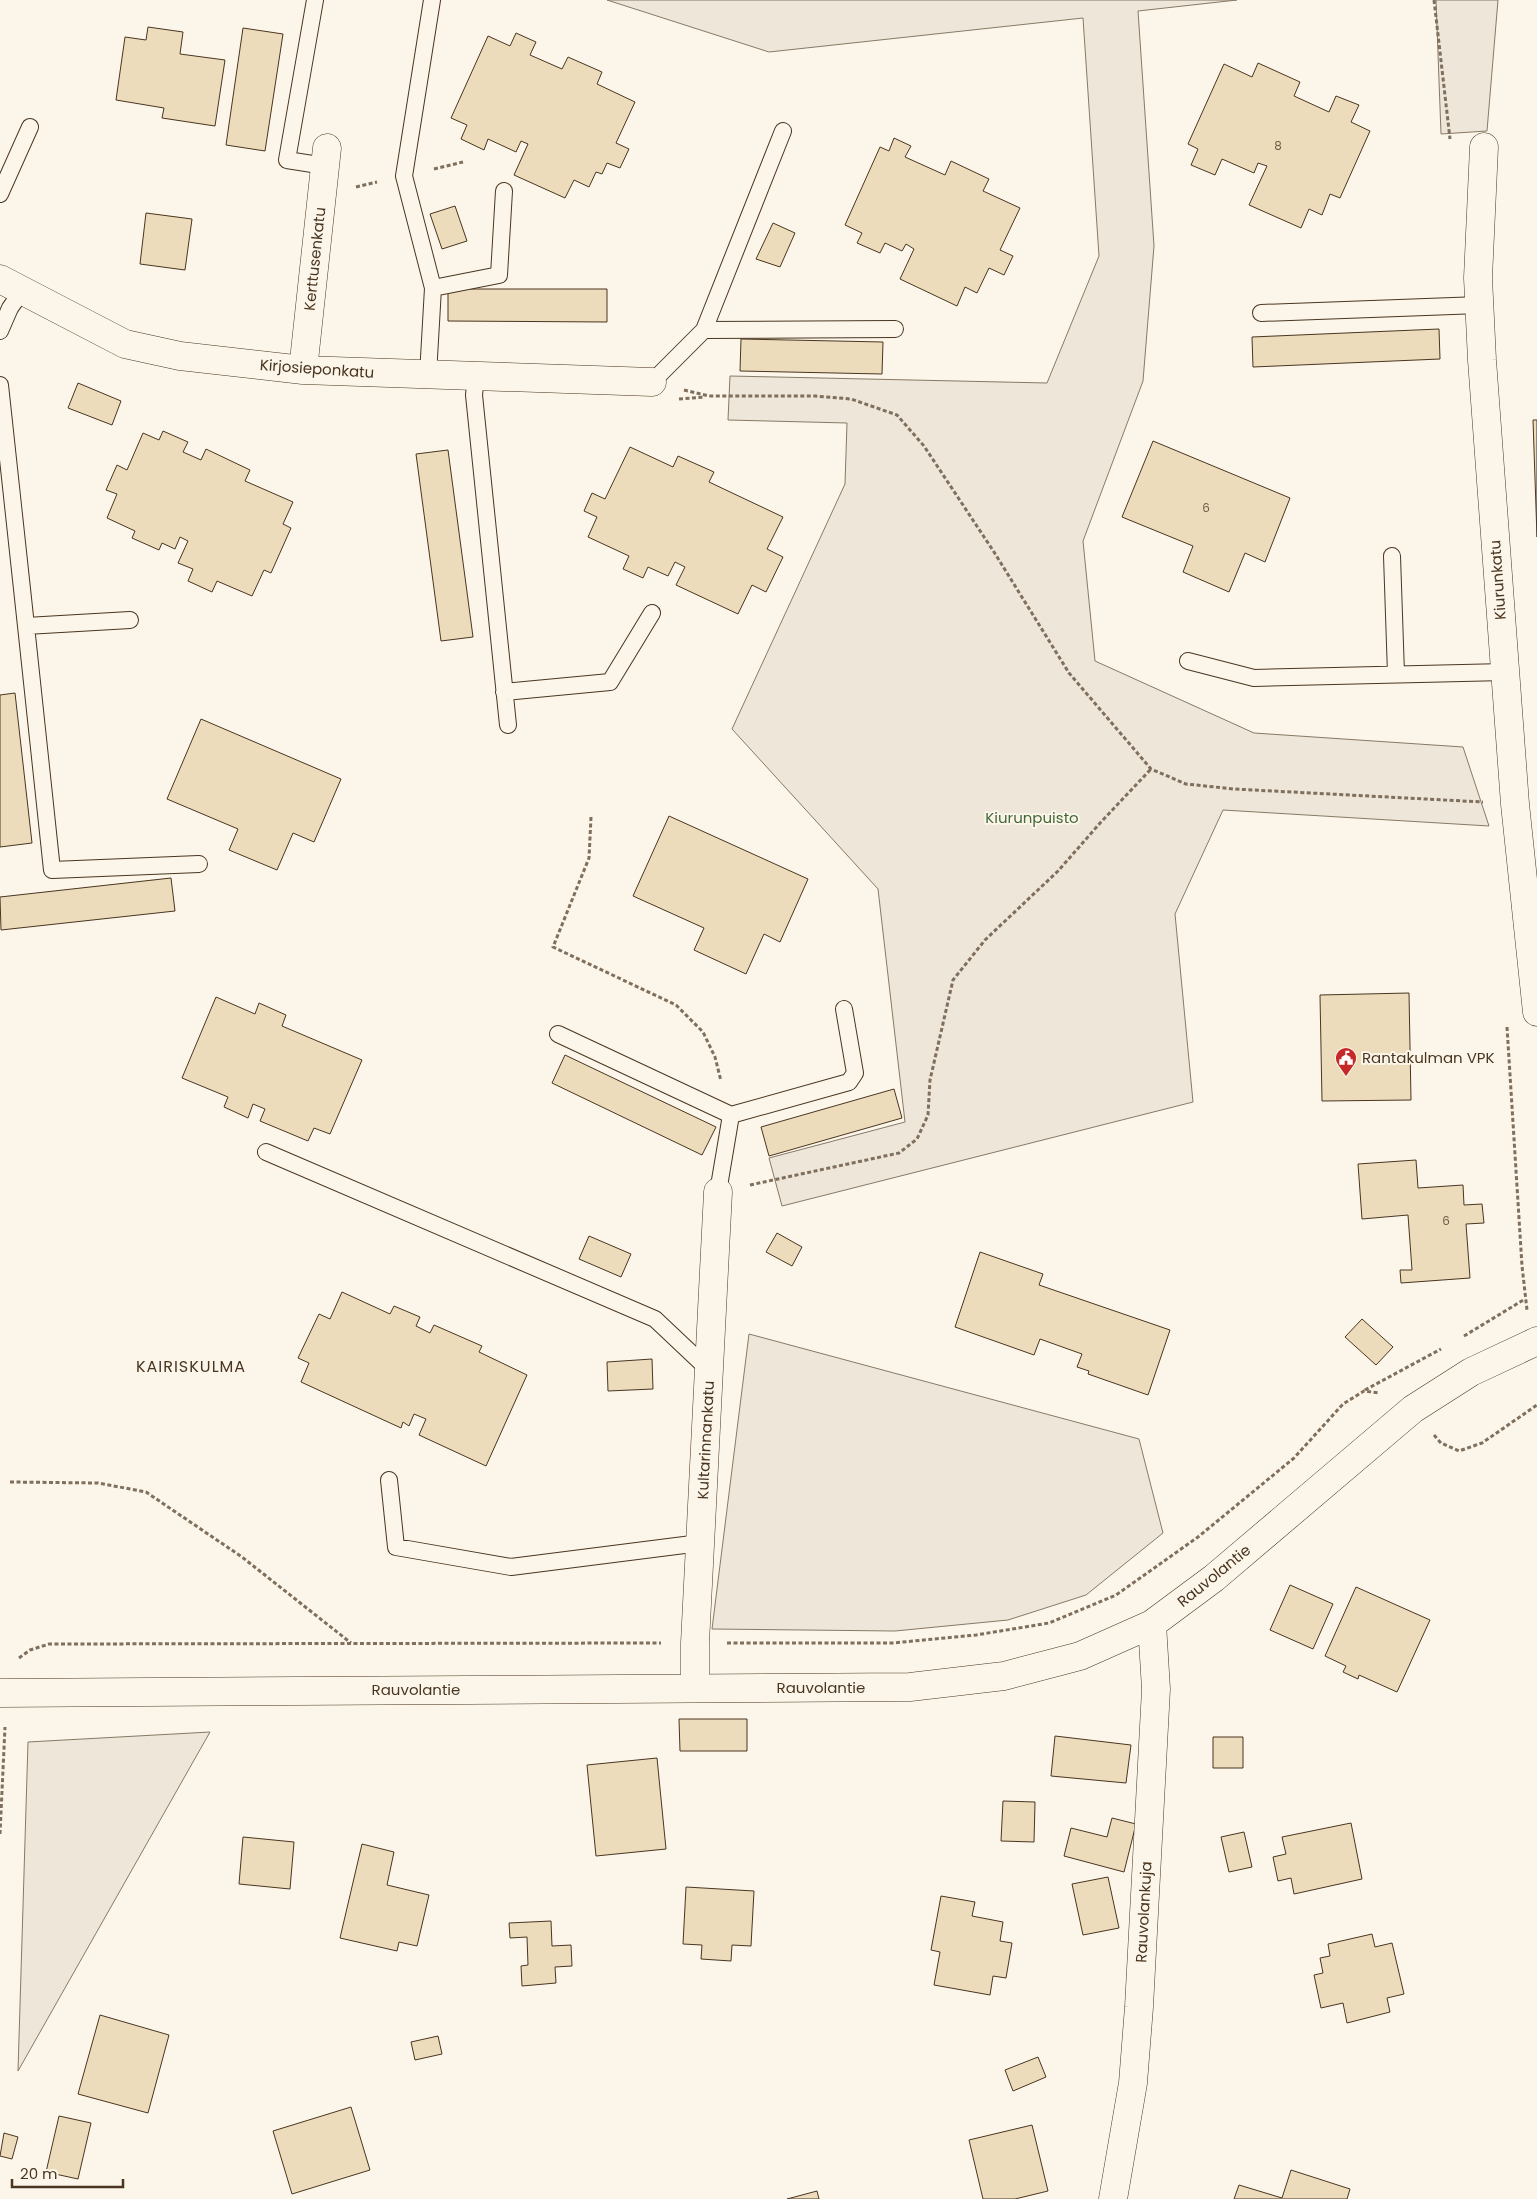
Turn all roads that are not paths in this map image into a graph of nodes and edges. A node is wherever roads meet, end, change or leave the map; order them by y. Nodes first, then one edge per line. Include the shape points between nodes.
1 (315, 0) edge
2 (432, 0) edge
3 (30, 127) dead end
4 (784, 130) dead end
5 (1484, 147) dead end
6 (326, 157) joint
7 (504, 191) dead end
8 (0, 194) edge
9 (11, 285) edge
10 (433, 288) junction
11 (1480, 304) junction
12 (1261, 313) dead end
13 (895, 329) dead end
14 (704, 330) junction
15 (0, 331) edge
16 (303, 370) junction
17 (428, 375) junction
18 (476, 376) junction
19 (652, 382) joint
20 (0, 385) edge
21 (1392, 556) dead end
22 (652, 613) dead end
23 (130, 620) dead end
24 (26, 626) junction
25 (1188, 661) dead end
26 (1505, 672) junction
27 (1396, 674) junction
28 (504, 692) junction
29 (508, 725) dead end
30 (199, 864) dead end
31 (844, 1009) dead end
32 (1537, 1012) edge
33 (558, 1034) dead end
34 (731, 1115) junction
35 (266, 1152) dead end
36 (718, 1192) joint
37 (1537, 1341) edge
38 (709, 1370) junction
39 (389, 1480) dead end
40 (700, 1543) junction
41 (1152, 1624) junction
42 (695, 1688) junction
43 (0, 1693) edge
44 (1112, 2199) edge

1 - 6 lane via 287,160
2 - 10 lane via 404,176
3 - 8 lane
4 - 14 lane
5 - 11 street, Kiurunkatu via 1478,278
6 - 16 street, Kerttusenkatu
7 - 10 lane via 498,275
9 - 15 lane via 10,308
9 - 16 street, Kirjosieponkatu via 125,344 180,356
10 - 17 lane
11 - 12 lane
11 - 26 street, Kiurunkatu
13 - 14 lane
14 - 19 lane
16 - 17 street, Kirjosieponkatu
17 - 18 street, Kirjosieponkatu
18 - 19 street, Kirjosieponkatu
18 - 28 lane via 474,395
20 - 24 lane
21 - 27 lane
22 - 28 lane via 610,682
23 - 24 lane
24 - 30 lane via 52,870
25 - 27 lane via 1254,678
26 - 27 lane
26 - 32 street, Kiurunkatu
28 - 29 lane
31 - 34 lane via 855,1073 849,1082
33 - 34 lane
34 - 36 lane
35 - 38 lane via 654,1319
36 - 38 street, Kultarinnankatu
37 - 41 street, Rauvolantie via 1471,1372 1413,1409 1214,1578
38 - 40 street, Kultarinnankatu
39 - 40 lane via 396,1547 511,1567
40 - 42 street, Kultarinnankatu
41 - 42 street, Rauvolantie via 1080,1656 1004,1676 910,1687
41 - 44 street, Rauvolankuja via 1156,1689 1140,2007 1134,2084
42 - 43 street, Rauvolantie

